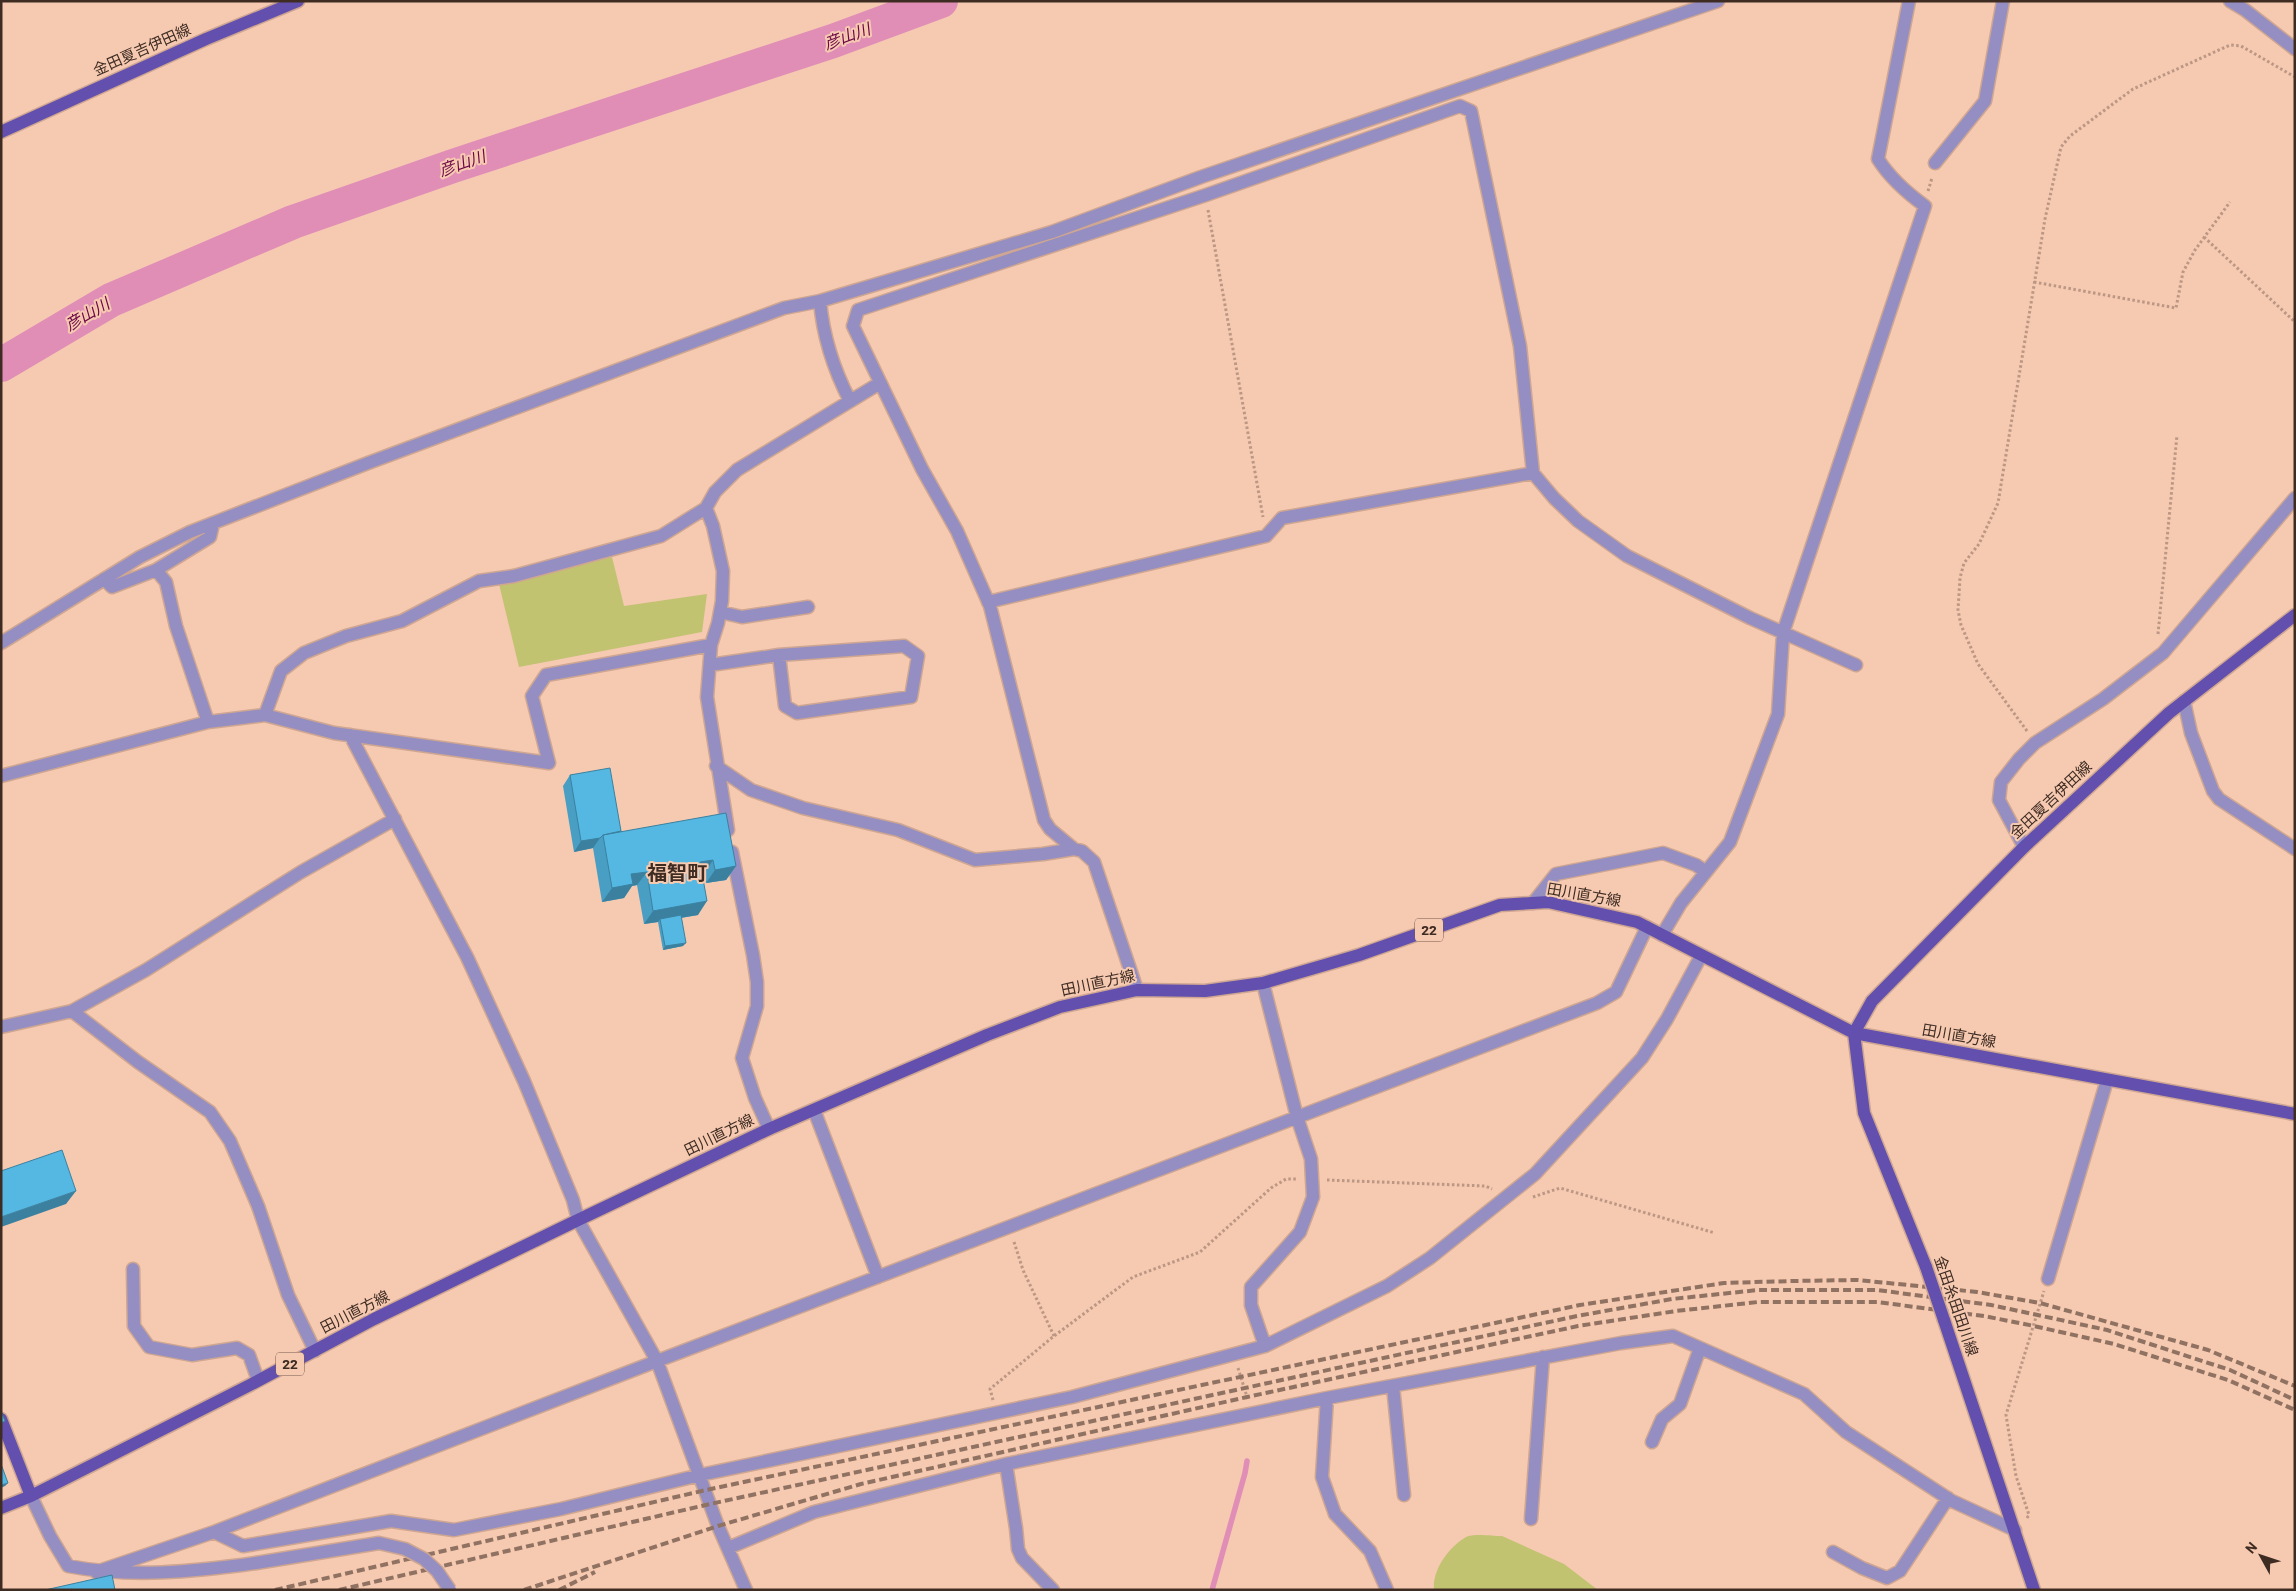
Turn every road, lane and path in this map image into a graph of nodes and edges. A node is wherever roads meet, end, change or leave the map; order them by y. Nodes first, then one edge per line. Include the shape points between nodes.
1 (298, 1) edge
2 (1718, 1) edge
3 (1909, 1) edge
4 (2003, 1) edge
5 (2230, 1) edge
6 (2295, 49) edge
7 (2295, 77) edge
8 (1, 132) edge
9 (1272, 153) junction
10 (1936, 163) joint
11 (1275, 171) junction
12 (1206, 195) junction
13 (2230, 202) dead end
14 (1924, 206) junction
15 (2204, 237) junction
16 (2034, 282) junction
17 (820, 301) junction
18 (2295, 322) edge
19 (880, 383) junction
20 (850, 401) junction
21 (2177, 435) dead end
22 (1533, 473) junction
23 (2295, 498) edge
24 (706, 508) junction
25 (213, 524) junction
26 (1266, 536) junction
27 (156, 570) junction
28 (104, 579) junction
29 (988, 602) junction
30 (808, 607) dead end
31 (720, 612) junction
32 (2295, 615) edge
33 (1783, 633) junction
34 (1, 643) edge
35 (711, 645) junction
36 (2163, 653) junction
37 (779, 655) junction
38 (710, 665) junction
39 (1856, 665) dead end
40 (2184, 701) junction
41 (265, 715) junction
42 (208, 722) junction
43 (350, 735) junction
44 (2035, 743) junction
45 (716, 766) junction
46 (1, 776) edge
47 (395, 819) junction
48 (2024, 847) junction
49 (1074, 849) junction
50 (2295, 849) edge
51 (1706, 872) junction
52 (1533, 903) junction
53 (1647, 927) junction
54 (1662, 935) junction
55 (1701, 956) junction
56 (1263, 983) junction
57 (1137, 990) junction
58 (72, 1011) junction
59 (1, 1027) edge
60 (1854, 1034) junction
61 (2107, 1080) junction
62 (814, 1110) junction
63 (2295, 1114) edge
64 (1297, 1117) junction
65 (769, 1129) junction
66 (1312, 1179) junction
67 (1508, 1197) junction
68 (578, 1220) junction
69 (1008, 1227) junction
70 (1715, 1233) dead end
71 (133, 1269) dead end
72 (878, 1277) junction
73 (2048, 1279) joint
74 (1054, 1336) junction
75 (1265, 1346) junction
76 (1700, 1348) junction
77 (315, 1351) junction
78 (1234, 1355) junction
79 (1543, 1357) junction
80 (657, 1361) junction
81 (258, 1380) junction
82 (1393, 1386) junction
83 (1327, 1398) junction
84 (997, 1412) junction
85 (1252, 1414) junction
86 (1, 1419) edge
87 (1652, 1442) dead end
88 (1006, 1464) junction
89 (700, 1475) junction
90 (1404, 1495) dead end
91 (31, 1496) junction
92 (1948, 1498) junction
93 (1, 1508) edge
94 (1531, 1519) dead end
95 (2015, 1530) junction
96 (214, 1532) junction
97 (728, 1548) junction
98 (1833, 1552) dead end
99 (96, 1572) junction
100 (450, 1590) edge
101 (746, 1590) edge
102 (1053, 1590) edge
103 (1387, 1590) edge
104 (2034, 1590) edge

1 - 8 main road, 金田夏吉伊田線
2 - 9 street
3 - 14 street via 1878,159 1884,169
4 - 10 street via 1985,101
5 - 6 street
7 - 16 path via 2240,46 2230,45 2133,89 2070,136 2061,146
9 - 11 street
9 - 17 street via 1052,232
10 - 14 path
11 - 12 street
11 - 22 street via 1460,106 1471,111 1520,346
12 - 19 street via 858,310 853,326
12 - 26 path
13 - 15 path
14 - 33 street
15 - 16 path via 2183,272 2176,308
15 - 18 path
16 - 44 path via 1998,503 1979,544 1964,564 1958,610 1961,626 1978,664
17 - 20 street via 822,323 838,378
17 - 25 street via 784,308
19 - 20 street
19 - 29 street via 957,531
20 - 24 street via 737,470 714,492
21 - 36 path via 2157,643
22 - 26 street via 1282,518
22 - 33 street via 1578,521 1627,556
23 - 36 street
24 - 31 street via 723,571
24 - 41 street via 661,536 514,576 479,581 402,622 346,636 304,653 281,671
25 - 27 street via 210,537
25 - 28 street via 140,557
26 - 29 street
27 - 28 street via 112,587
27 - 42 street via 166,582 176,626
28 - 34 street
29 - 49 street via 1044,820
30 - 31 street via 742,617
31 - 35 street
32 - 40 main road, 金田夏吉伊田線
33 - 39 street
33 - 51 street via 1778,714 1730,842
35 - 38 street
35 - 43 street via 546,675 532,696 549,763
36 - 44 street via 2103,699
37 - 37 street via 904,646 918,656 911,697 797,713 785,706
37 - 38 street
38 - 45 street via 707,697
40 - 48 main road, 金田夏吉伊田線
40 - 50 street via 2191,733 2213,791 2219,799
41 - 42 street
41 - 43 street
42 - 46 street
43 - 47 street
44 - 48 street via 2001,782 1999,800
45 - 49 street via 751,790 803,808 898,830 975,860
45 - 65 street via 754,955 757,1006 742,1058
47 - 58 street via 301,872 146,970
47 - 68 street via 467,957 524,1080 573,1200
48 - 60 main road, 金田夏吉伊田線 via 1872,1001
49 - 57 street via 1082,851 1094,862
51 - 52 street via 1663,853 1556,874
51 - 54 street via 1681,903
52 - 53 main road, 田川直方線 / 22 via 1548,902
52 - 56 main road, 田川直方線 / 22 via 1500,905 1359,955
53 - 54 main road, 田川直方線 / 22
53 - 64 street via 1616,992 1596,1003
54 - 55 main road, 田川直方線 / 22
55 - 60 main road, 田川直方線 / 22
55 - 67 street via 1642,1058 1535,1174
56 - 57 main road, 田川直方線 / 22 via 1205,990
56 - 64 street
57 - 62 main road, 田川直方線 / 22 via 1060,1007 986,1035
58 - 59 street
58 - 77 street via 210,1112 230,1141 258,1206 288,1295
60 - 61 main road, 田川直方線 / 22
60 - 95 main road, 金田糸田田川線, bridge via 1864,1113 1926,1267
61 - 63 main road, 田川直方線 / 22
61 - 73 street
62 - 65 main road, 田川直方線 / 22
62 - 72 street
64 - 66 street via 1311,1159
64 - 69 street
65 - 68 main road, 田川直方線 / 22
66 - 67 path via 1485,1186
66 - 74 path via 1286,1180 1271,1188 1200,1252 1133,1277
66 - 75 street via 1313,1197 1300,1232 1251,1288 1251,1304
67 - 70 path via 1522,1200 1560,1188
67 - 75 street via 1430,1258 1387,1286
68 - 77 main road, 田川直方線 / 22
68 - 80 street
69 - 72 street
69 - 74 path via 1023,1270
71 - 81 street via 134,1326 148,1347 192,1355 236,1348 249,1355
72 - 80 street
73 - 95 path via 2006,1415 2016,1476 2029,1515
74 - 84 path via 990,1389
75 - 78 street
76 - 79 street via 1673,1336
76 - 87 street via 1680,1404 1662,1419
76 - 92 street via 1804,1394 1846,1432
77 - 81 main road, 田川直方線 / 22
78 - 84 street via 1101,1390
78 - 85 path
79 - 82 street
79 - 94 street
80 - 89 street
80 - 96 street
81 - 91 main road, 田川直方線 / 22
82 - 83 street
82 - 90 street
83 - 85 street
83 - 103 street via 1322,1477 1335,1514 1370,1551
84 - 89 street
85 - 88 street
86 - 91 main road
88 - 97 street via 814,1512
88 - 102 street via 1018,1549 1022,1558
89 - 96 street via 561,1509 454,1530 391,1521 243,1546
89 - 97 street
91 - 93 main road, 田川直方線 / 22
91 - 99 street via 68,1566
92 - 95 street
92 - 98 street via 1900,1570 1887,1578
95 - 104 main road, 金田糸田田川線
96 - 99 street
97 - 101 street
99 - 100 street, bridge via 195,1572 379,1543 405,1549 424,1559 437,1570

